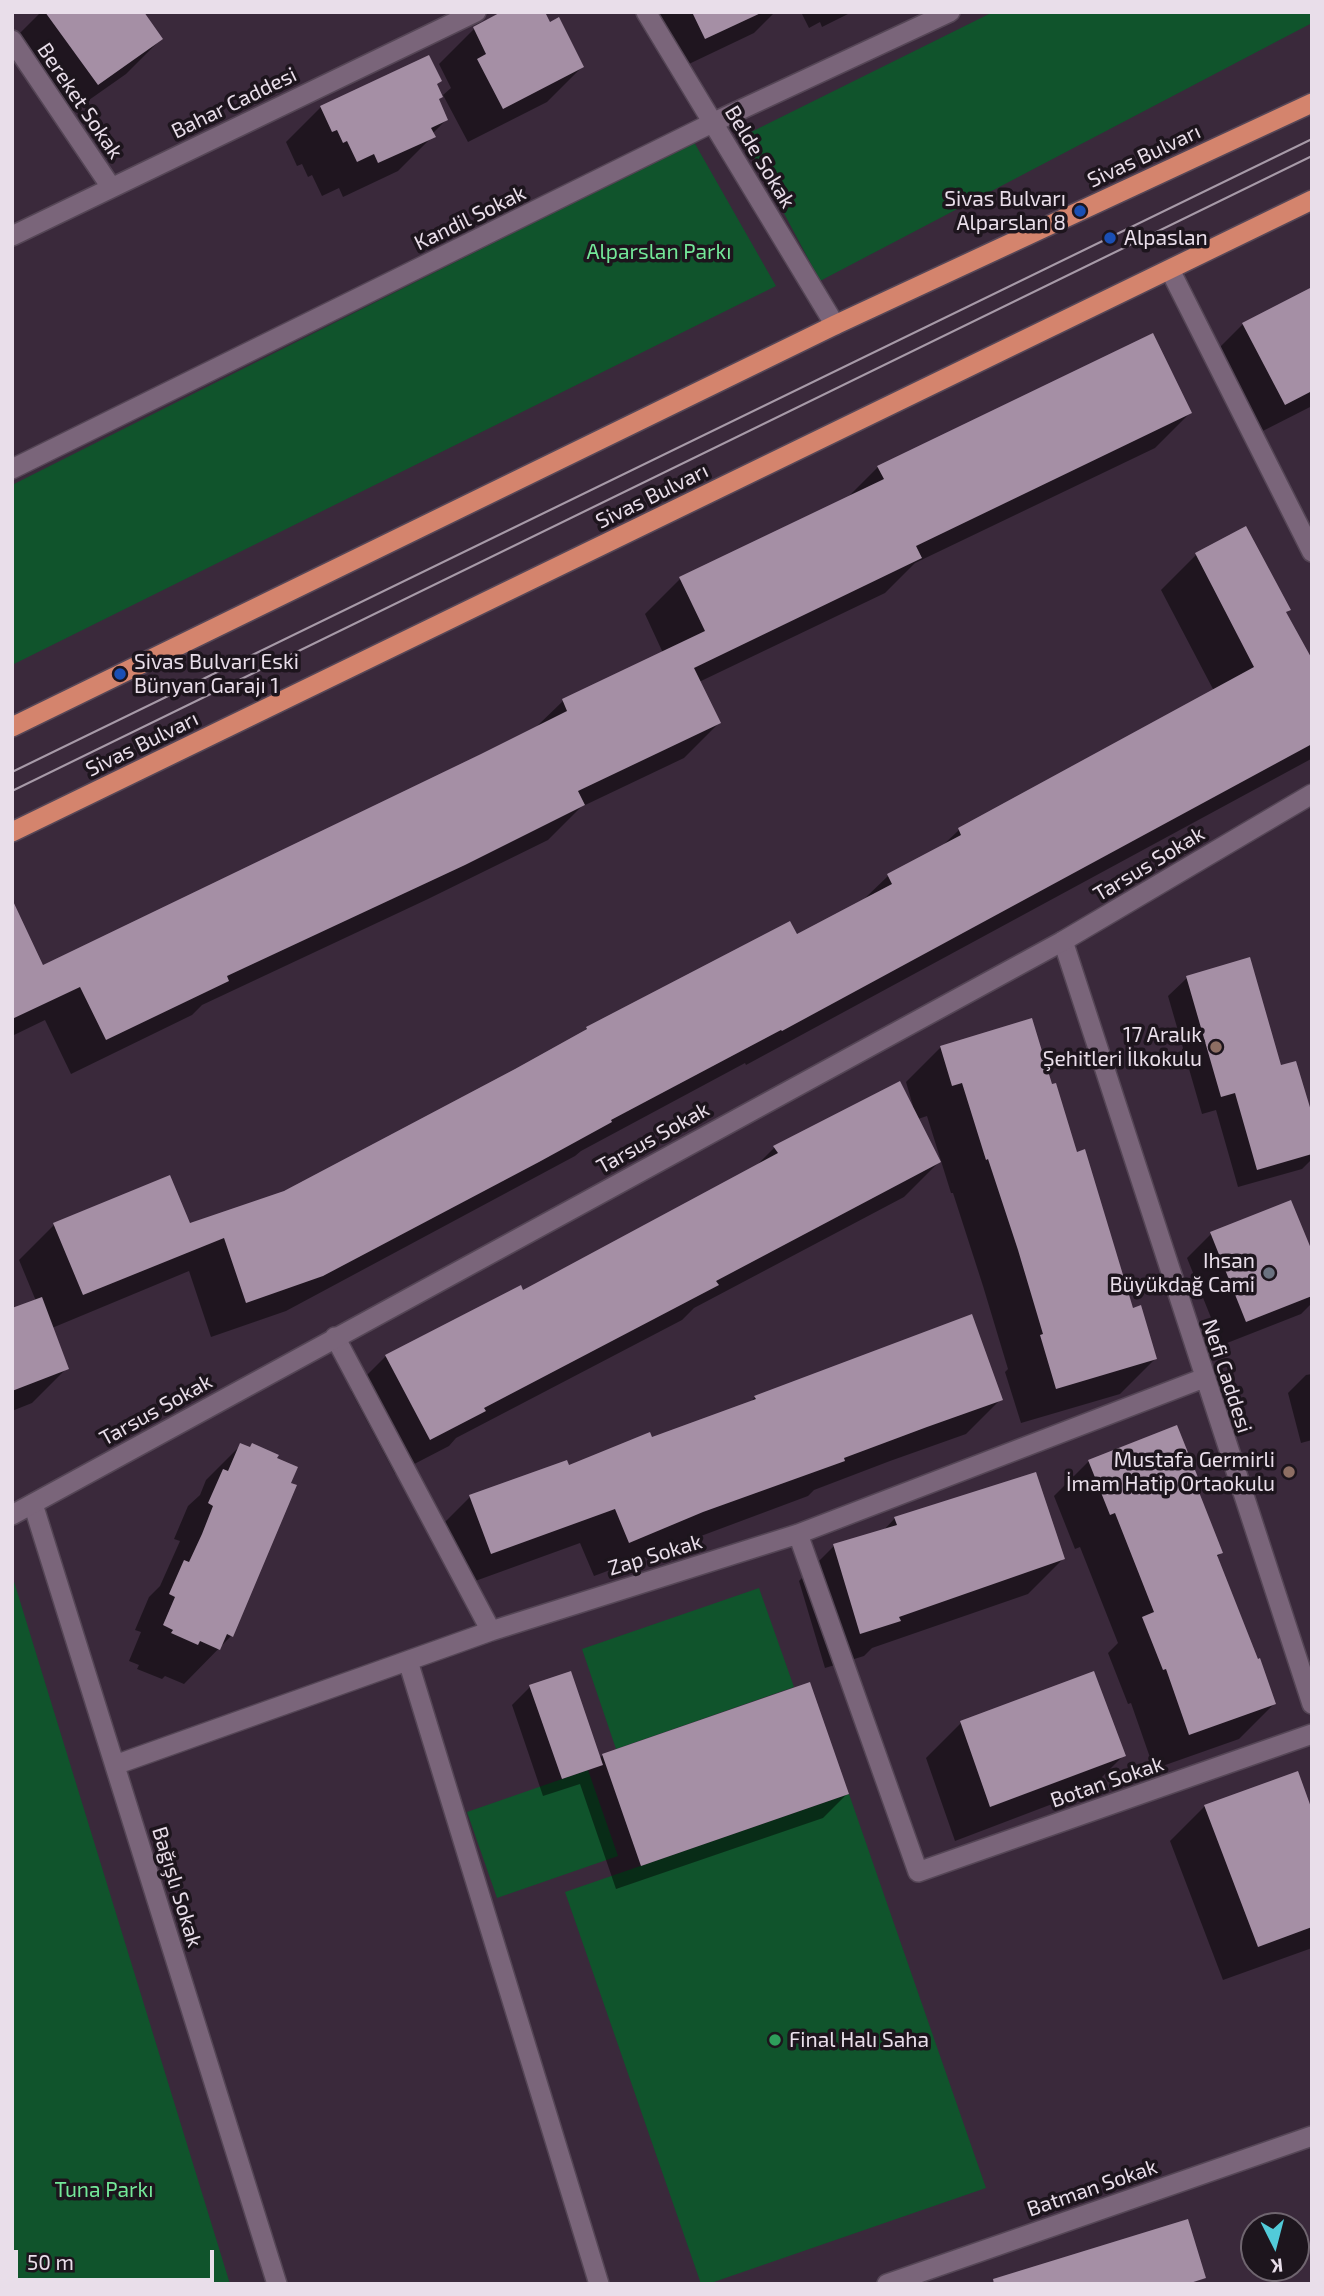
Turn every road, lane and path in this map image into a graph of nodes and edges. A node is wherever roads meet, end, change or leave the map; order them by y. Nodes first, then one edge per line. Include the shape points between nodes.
1 (476, 12) edge
2 (646, 12) edge
3 (950, 12) edge
4 (12, 40) edge
5 (1312, 103) edge
6 (712, 123) junction
7 (111, 187) junction
8 (1312, 200) edge
9 (12, 236) edge
10 (1170, 270) junction
11 (835, 326) junction
12 (12, 469) edge
13 (1312, 552) edge
14 (12, 727) edge
15 (1312, 794) edge
16 (12, 832) edge
17 (1063, 941) junction
18 (335, 1338) junction
19 (1204, 1378) junction
20 (33, 1504) junction
21 (12, 1515) edge
22 (798, 1534) junction
23 (491, 1631) junction
24 (408, 1661) junction
25 (1312, 1703) edge
26 (1312, 1734) edge
27 (115, 1765) junction
28 (1312, 2136) edge
29 (277, 2284) edge
30 (599, 2284) edge
31 (887, 2284) edge

1 - 7 street, Bahar Caddesi
2 - 6 street, Belde Sokak
3 - 6 street, Kandil Sokak
4 - 7 street, Bereket Sokak
5 - 11 highway, Sivas Bulvarı
6 - 11 street, Belde Sokak
6 - 12 street, Kandil Sokak
7 - 9 street, Bahar Caddesi
8 - 10 highway, Sivas Bulvarı
10 - 13 street
10 - 16 highway, Sivas Bulvarı
11 - 14 highway, Sivas Bulvarı
15 - 17 street, Tarsus Sokak
17 - 18 street, Tarsus Sokak
17 - 19 street, Nefi Caddesi
18 - 20 street, Tarsus Sokak
18 - 23 street
19 - 22 street, Zap Sokak
19 - 25 street, Nefi Caddesi
20 - 21 street, Tarsus Sokak
20 - 27 street, Bağışlı Sokak
22 - 23 street, Zap Sokak
22 - 26 street, Botan Sokak via 918,1872
23 - 24 street, Zap Sokak
24 - 27 street, Zap Sokak
24 - 30 street
27 - 29 street, Bağışlı Sokak
28 - 31 street, Batman Sokak

